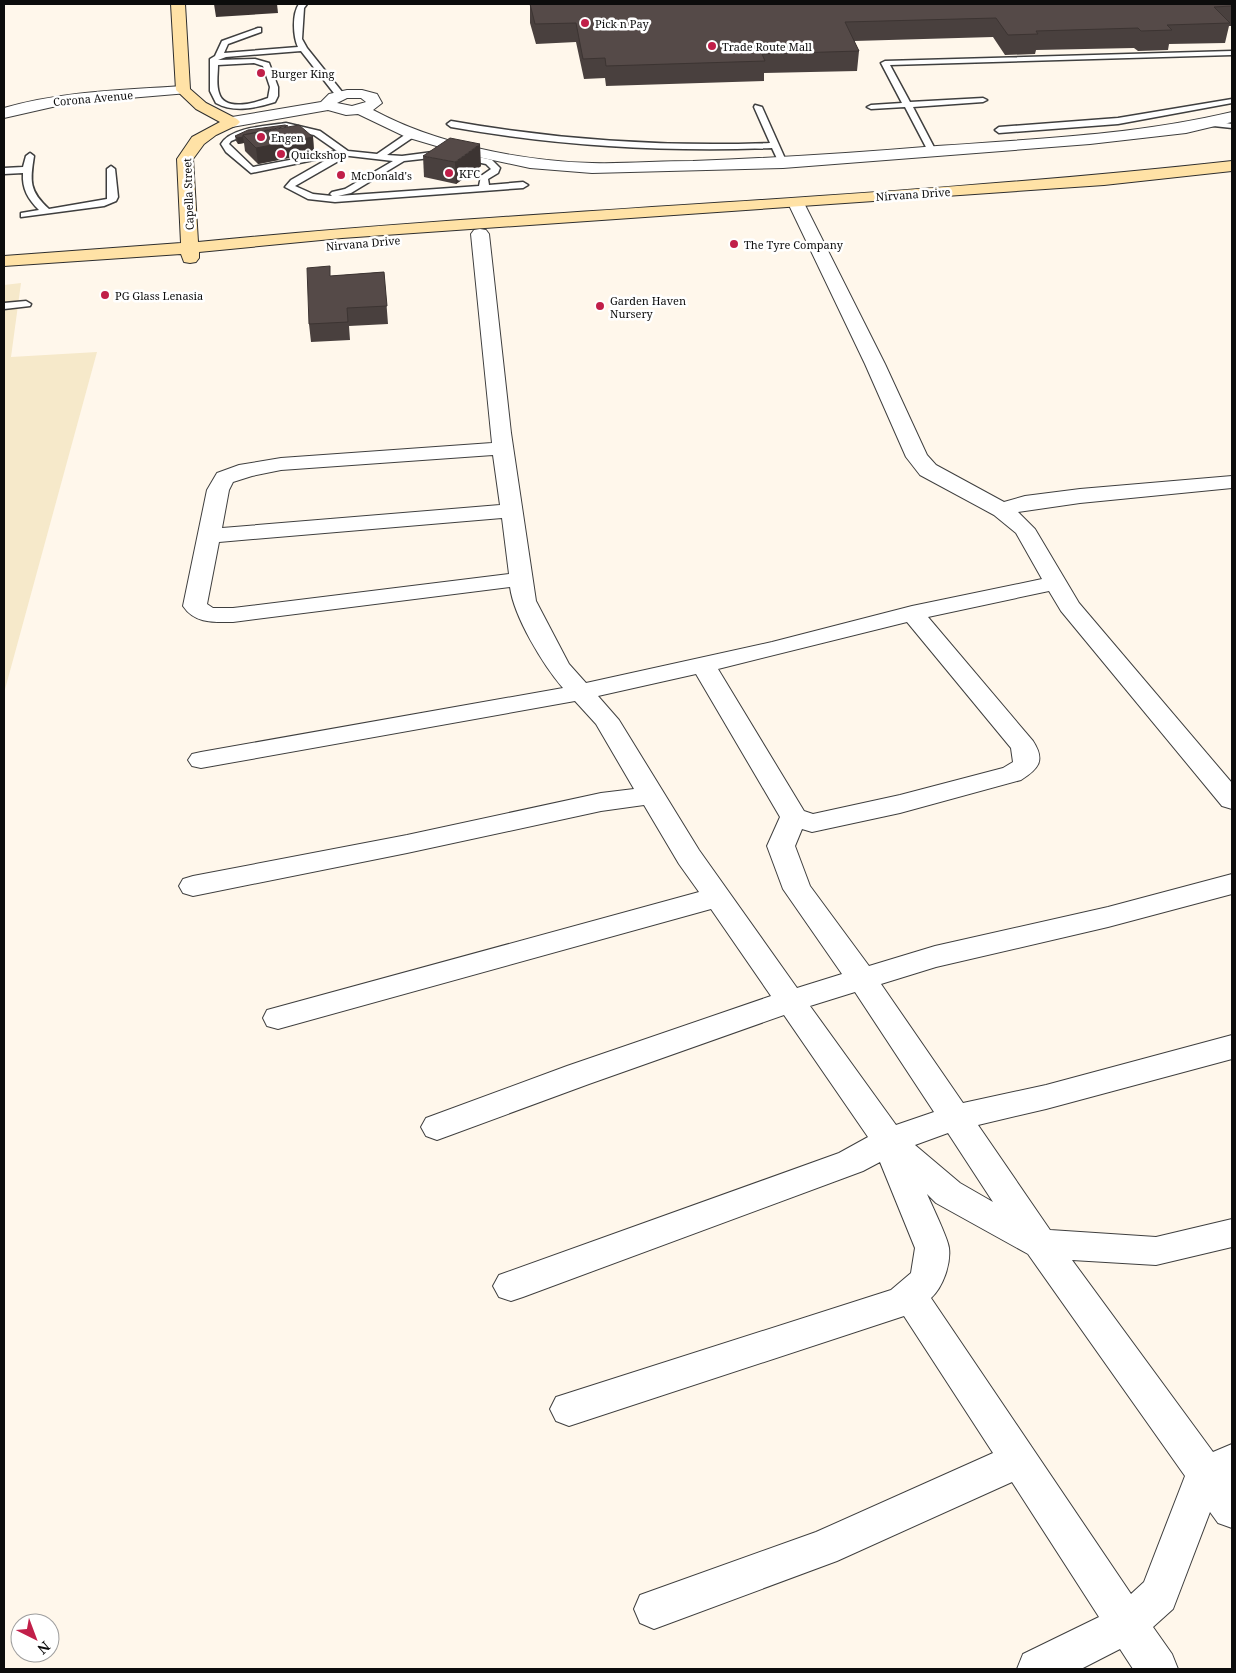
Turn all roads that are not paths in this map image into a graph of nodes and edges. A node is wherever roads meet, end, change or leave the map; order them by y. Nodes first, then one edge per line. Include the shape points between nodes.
1 (178, 4) edge
2 (303, 4) edge
3 (258, 30) dead end
4 (302, 49) junction
5 (1232, 53) edge
6 (216, 60) junction
7 (183, 90) junction
8 (335, 100) junction
9 (983, 100) dead end
10 (1232, 101) edge
11 (905, 103) junction
12 (758, 106) dead end
13 (871, 107) dead end
14 (4, 112) edge
15 (1232, 117) edge
16 (232, 122) junction
17 (1207, 123) junction
18 (451, 124) dead end
19 (1232, 126) edge
20 (252, 130) junction
21 (999, 130) dead end
22 (317, 133) junction
23 (412, 134) junction
24 (297, 137) edge
25 (774, 145) junction
26 (238, 148) dead end
27 (228, 150) junction
28 (932, 151) junction
29 (347, 153) junction
30 (434, 154) junction
31 (30, 156) dead end
32 (380, 156) junction
33 (402, 159) junction
34 (783, 163) junction
35 (1232, 166) edge
36 (111, 169) dead end
37 (28, 170) junction
38 (4, 171) edge
39 (1232, 174) edge
40 (366, 180) junction
41 (1104, 180) junction
42 (523, 185) dead end
43 (484, 188) junction
44 (186, 189) junction
45 (455, 191) junction
46 (383, 196) junction
47 (796, 203) junction
48 (722, 208) junction
49 (47, 212) junction
50 (24, 215) dead end
51 (480, 234) junction
52 (256, 242) junction
53 (115, 253) junction
54 (190, 253) junction
55 (4, 261) edge
56 (4, 273) edge
57 (26, 304) dead end
58 (4, 306) edge
59 (503, 448) junction
60 (1232, 482) edge
61 (1002, 510) junction
62 (512, 511) junction
63 (209, 536) junction
64 (521, 579) junction
65 (1056, 583) junction
66 (912, 614) junction
67 (704, 665) junction
68 (581, 692) junction
69 (201, 760) dead end
70 (652, 795) junction
71 (1232, 800) edge
72 (794, 817) junction
73 (1232, 884) edge
74 (193, 886) dead end
75 (718, 897) junction
76 (862, 979) junction
77 (791, 1001) junction
78 (278, 1018) dead end
79 (1232, 1047) edge
80 (954, 1118) junction
81 (437, 1127) dead end
82 (889, 1141) junction
83 (1232, 1233) edge
84 (1040, 1244) junction
85 (511, 1286) dead end
86 (910, 1295) junction
87 (570, 1409) dead end
88 (1019, 1460) junction
89 (1219, 1467) edge
90 (1232, 1510) edge
91 (654, 1609) dead end
92 (1127, 1624) junction
93 (1038, 1669) edge
94 (1157, 1669) edge

1 - 7 main road
2 - 4 lane via 298,38
3 - 6 lane via 226,43
4 - 6 lane
4 - 8 lane
5 - 11 lane via 885,63
6 - 6 lane via 215,95 219,100 236,106 263,104 275,96 266,65 255,61
7 - 14 street, Corona Avenue via 53,101
7 - 16 main road via 201,106
8 - 16 street
8 - 23 street via 362,94 374,100 371,105 359,109
9 - 11 lane
10 - 21 lane via 1118,121
11 - 13 lane
11 - 28 lane
12 - 25 lane
15 - 17 street
16 - 20 lane
16 - 44 main road, Capella Street via 203,136 190,148 185,159
17 - 19 lane
17 - 28 street via 1090,139
18 - 25 lane via 533,139 608,146 712,148
20 - 22 lane via 286,126
20 - 27 lane via 226,141
22 - 24 lane
22 - 29 lane
23 - 32 lane
23 - 34 street via 460,148 530,162 592,168
25 - 34 lane
26 - 27 lane
27 - 29 lane via 251,170
28 - 34 street
29 - 32 lane
29 - 40 lane via 302,186 334,194 348,191
29 - 46 lane via 290,187 322,199
30 - 33 lane
30 - 43 lane via 448,153 494,164 495,171 484,178
30 - 45 lane via 486,168
31 - 37 lane
32 - 33 lane
33 - 40 lane
35 - 41 main road, Nirvana Drive
36 - 49 lane via 111,200
37 - 38 lane
37 - 49 lane via 30,196
39 - 41 main road, Nirvana Drive
40 - 46 lane via 368,190
41 - 47 main road, Nirvana Drive
42 - 43 lane
43 - 45 lane
44 - 52 main road via 206,225
44 - 53 main road via 169,228 149,241
44 - 54 main road, Capella Street
45 - 46 lane
47 - 48 main road, Nirvana Drive
47 - 61 street via 917,458 936,475
48 - 51 main road, Nirvana Drive
48 - 52 main road, Nirvana Drive via 548,218
49 - 50 lane
51 - 54 main road, Nirvana Drive
51 - 59 street
52 - 54 main road, Nirvana Drive
53 - 54 main road, Nirvana Drive
53 - 55 main road, Nirvana Drive
54 - 56 main road, Nirvana Drive
57 - 58 lane
59 - 62 street
59 - 63 street via 282,464 248,470 225,478 218,490
60 - 61 street via 1080,496 1025,503
61 - 65 street via 1024,529
62 - 63 street
62 - 64 street
63 - 64 street via 195,606 208,615 233,615
64 - 68 street via 524,600 558,667
65 - 66 street
65 - 71 street via 1069,606
66 - 67 street
66 - 72 street via 1024,747 1026,765 1012,774 900,804 812,823
67 - 68 street
67 - 72 street
68 - 69 street
68 - 70 street via 606,720
70 - 74 street via 601,802
70 - 75 street
72 - 76 street via 781,846 797,890
73 - 76 street via 935,957
75 - 77 street
75 - 78 street
76 - 77 street
76 - 80 street
77 - 81 street
77 - 82 street
79 - 80 street
80 - 82 street
80 - 84 street
82 - 84 street via 948,1193
82 - 85 street via 851,1162
82 - 86 street via 932,1248 927,1280
83 - 84 street via 1156,1251
84 - 89 street
86 - 87 street via 903,1301
86 - 88 street
88 - 91 street via 823,1548
88 - 92 street
89 - 90 street
89 - 92 street via 1159,1595
92 - 93 street
92 - 94 street

